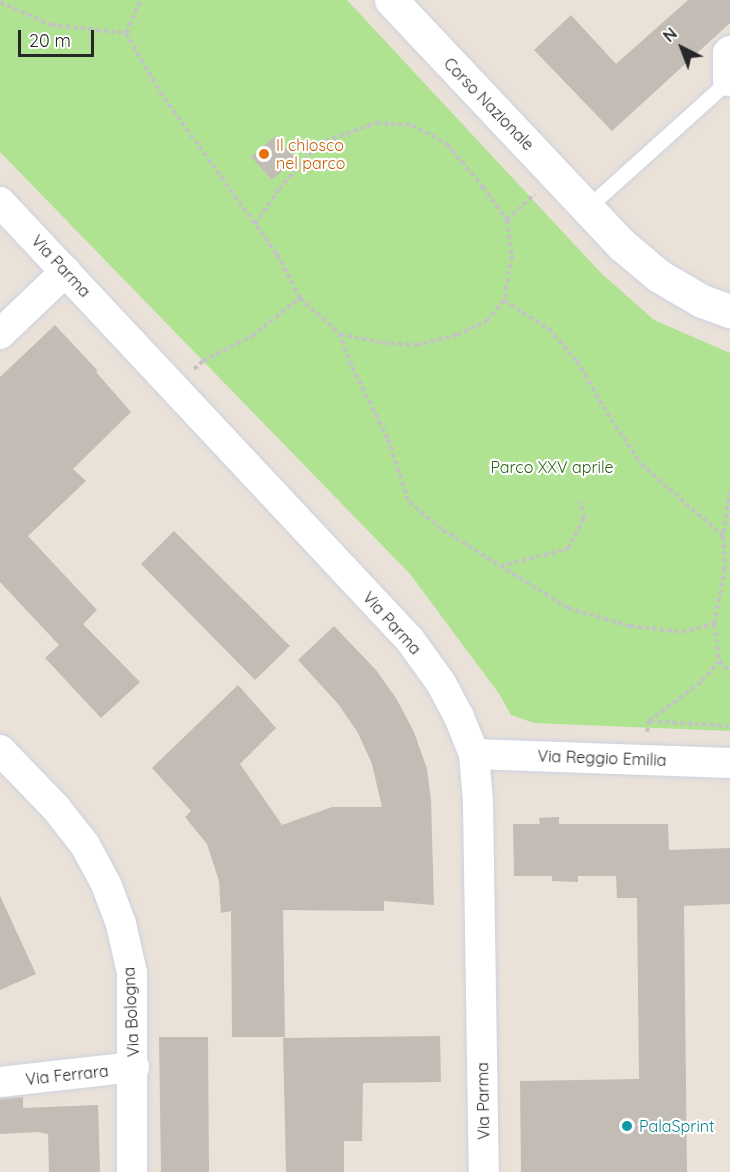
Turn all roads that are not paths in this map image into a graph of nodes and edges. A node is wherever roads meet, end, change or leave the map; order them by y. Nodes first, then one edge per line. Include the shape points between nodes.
1 (390, 0) edge
2 (730, 51) edge
3 (729, 83) edge
4 (0, 202) edge
5 (588, 207) junction
6 (66, 272) junction
7 (730, 311) edge
8 (0, 334) edge
9 (0, 750) edge
10 (474, 754) junction
11 (730, 763) edge
12 (134, 1071) junction
13 (0, 1082) edge
14 (144, 1132) dead end
15 (132, 1172) edge
16 (484, 1172) edge

1 - 5 street, Corso Nazionale
2 - 3 street
3 - 5 lane
4 - 6 street, Via Parma
5 - 7 street, Corso Nazionale via 622,245 659,276 702,301
6 - 8 street
6 - 10 street, Via Parma via 410,640 441,683
9 - 12 street, Via Bologna via 56,808 85,845 106,884 121,924 132,973
10 - 11 street, Via Reggio Emilia
10 - 16 street, Via Parma via 482,954
12 - 13 street, Via Ferrara
12 - 14 street
12 - 15 street, Via Bologna

